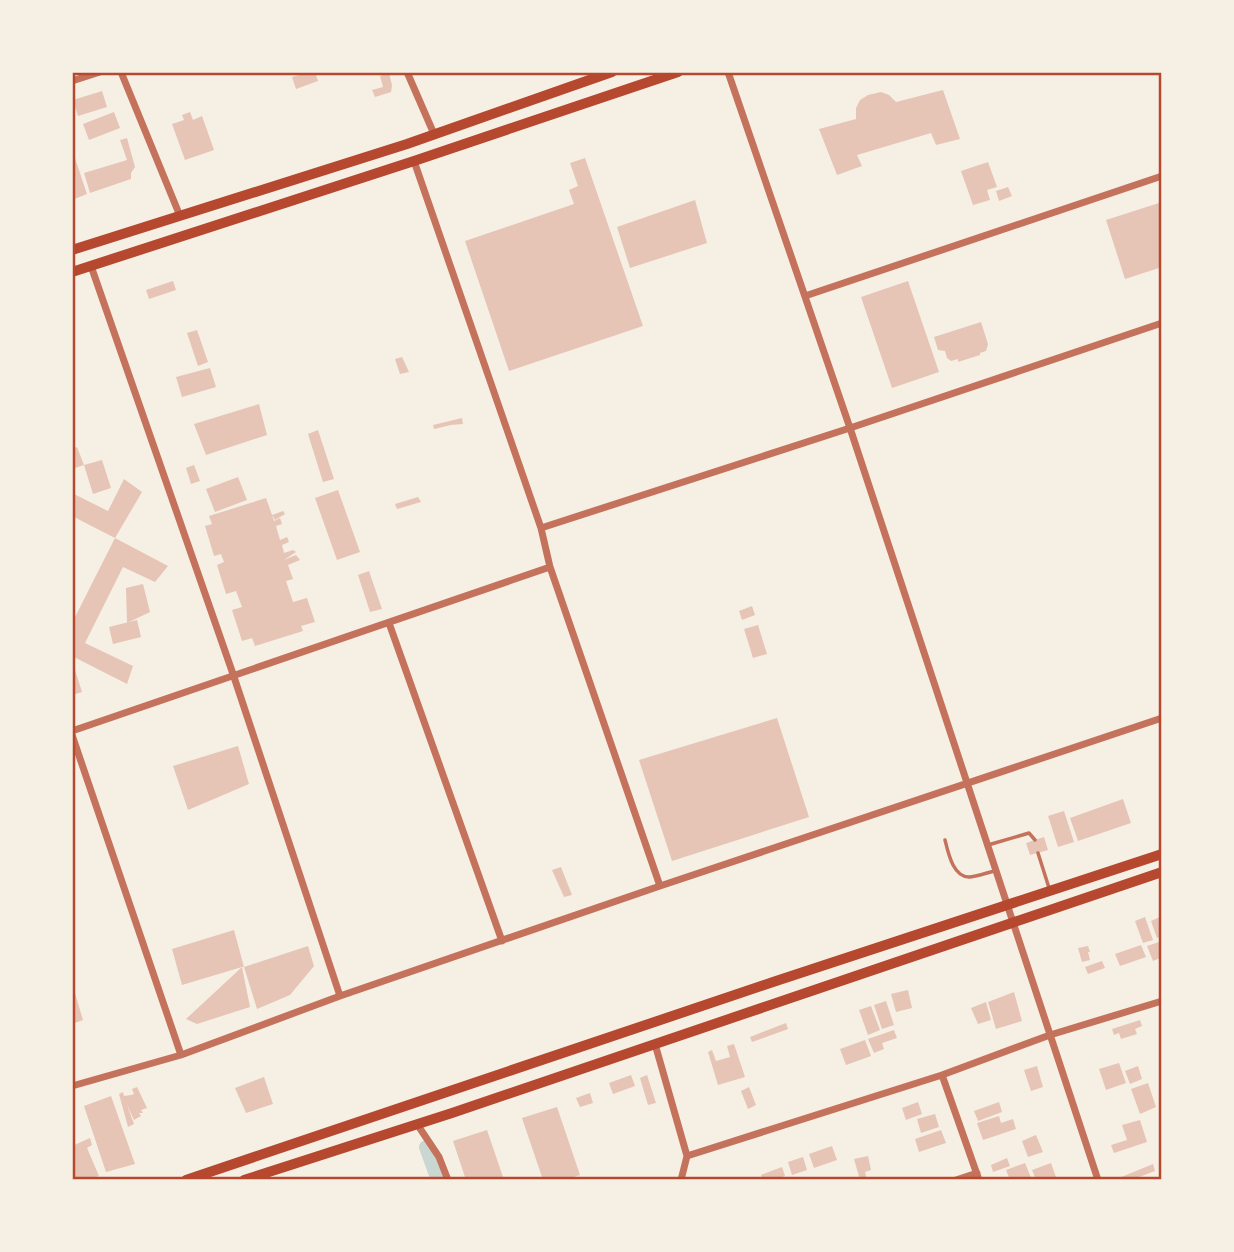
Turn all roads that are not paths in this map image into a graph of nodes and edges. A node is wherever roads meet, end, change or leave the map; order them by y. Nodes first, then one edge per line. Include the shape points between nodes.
1 (100, 72) edge
2 (121, 72) edge
3 (407, 72) edge
4 (612, 72) edge
5 (678, 72) edge
6 (728, 72) edge
7 (72, 81) edge
8 (433, 134) junction
9 (414, 161) junction
10 (1162, 176) edge
11 (180, 216) junction
12 (72, 250) edge
13 (91, 266) junction
14 (72, 272) edge
15 (805, 296) junction
16 (1162, 323) edge
17 (850, 428) junction
18 (541, 528) junction
19 (550, 566) junction
20 (389, 623) junction
21 (233, 674) junction
22 (1162, 718) edge
23 (72, 733) edge
24 (966, 783) junction
25 (945, 839) dead end
26 (1035, 840) dead end
27 (988, 845) junction
28 (1038, 853) dead end
29 (1162, 854) edge
30 (996, 871) junction
31 (1162, 872) edge
32 (660, 886) junction
33 (1051, 891) junction
34 (1008, 905) junction
35 (1013, 923) junction
36 (502, 941) junction
37 (340, 996) junction
38 (1162, 1003) edge
39 (1050, 1035) junction
40 (655, 1044) junction
41 (181, 1055) junction
42 (942, 1075) junction
43 (72, 1086) edge
44 (417, 1124) junction
45 (687, 1156) junction
46 (978, 1177) edge
47 (258, 1178) edge
48 (186, 1180) edge
49 (244, 1180) edge
50 (449, 1180) edge
51 (681, 1180) edge
52 (956, 1180) edge
53 (1098, 1180) edge

1 - 7 street
2 - 11 street
3 - 8 street
4 - 8 main road
5 - 9 main road
6 - 15 street
8 - 11 main road
9 - 13 main road
9 - 18 street
10 - 15 street
11 - 12 main road
13 - 14 main road
13 - 21 street
15 - 17 street
16 - 17 street
17 - 18 street
17 - 24 street
18 - 19 street
19 - 20 street
19 - 32 street
20 - 21 street
20 - 36 street
21 - 23 street
21 - 37 street
22 - 24 street
23 - 41 street
24 - 27 street
24 - 32 street
25 - 30 lane via 949,856 963,876
26 - 27 lane via 1029,833
27 - 30 street
28 - 33 lane
29 - 33 main road
30 - 34 street
31 - 35 main road
32 - 36 street
33 - 34 main road
34 - 35 street
34 - 48 main road
35 - 39 street
35 - 40 main road
36 - 37 street
37 - 41 street
38 - 39 street
39 - 42 street
39 - 53 street
40 - 44 main road
40 - 45 street
41 - 43 street
42 - 45 street
42 - 46 street
44 - 47 main road
44 - 50 street
45 - 51 street
46 - 52 street
47 - 49 main road

